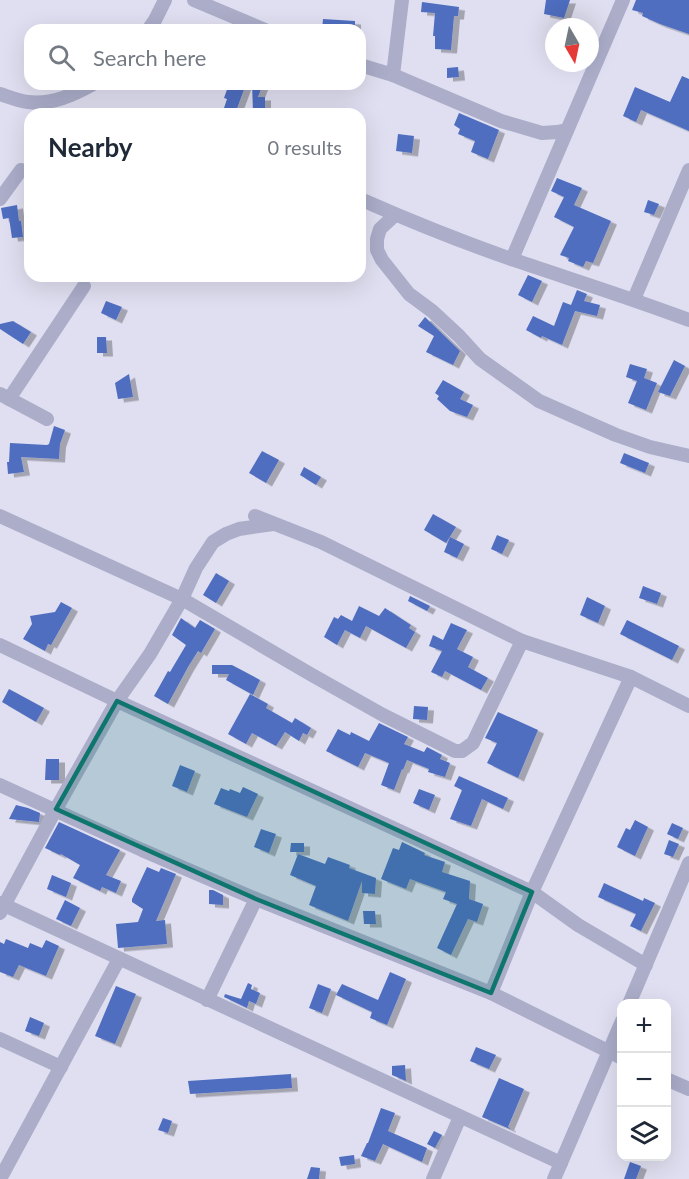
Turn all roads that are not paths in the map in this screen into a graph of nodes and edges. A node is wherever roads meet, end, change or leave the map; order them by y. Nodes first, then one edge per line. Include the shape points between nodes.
1 (165, 0) edge
2 (194, 0) edge
3 (402, 0) edge
4 (623, 0) edge
5 (152, 24) edge
6 (251, 24) edge
7 (366, 66) edge
8 (393, 75) junction
9 (83, 90) edge
10 (0, 94) edge
11 (567, 130) junction
12 (21, 170) dead end
13 (689, 170) edge
14 (0, 199) edge
15 (366, 202) edge
16 (395, 215) junction
17 (512, 259) junction
18 (84, 286) dead end
19 (634, 299) junction
20 (689, 320) edge
21 (4, 396) edge
22 (47, 419) dead end
23 (689, 456) edge
24 (0, 516) edge
25 (255, 516) dead end
26 (273, 524) junction
27 (182, 598) junction
28 (522, 641) junction
29 (0, 645) edge
30 (631, 677) junction
31 (117, 701) junction
32 (689, 706) edge
33 (0, 784) edge
34 (56, 809) junction
35 (689, 863) edge
36 (532, 892) junction
37 (256, 899) junction
38 (1, 907) edge
39 (119, 959) junction
40 (646, 964) junction
41 (491, 993) junction
42 (207, 999) junction
43 (631, 999) edge
44 (617, 1031) edge
45 (0, 1039) edge
46 (608, 1053) junction
47 (617, 1057) edge
48 (61, 1067) junction
49 (671, 1080) edge
50 (689, 1089) edge
51 (460, 1117) junction
52 (561, 1163) junction
53 (0, 1179) edge
54 (434, 1179) edge
55 (555, 1179) edge

1 - 5 street
2 - 6 street
3 - 8 street
4 - 11 street
7 - 8 street
8 - 11 street via 501,121 542,133
9 - 10 street via 46,102 28,102
11 - 17 street
12 - 14 street
13 - 19 street
15 - 16 street
16 - 17 street
16 - 23 street via 376,239 382,260 410,294 480,359 539,401 624,438
17 - 19 street
18 - 21 street
19 - 20 street
21 - 22 street
24 - 27 street
25 - 26 street
26 - 27 street via 239,529 213,542
26 - 28 street via 321,542
27 - 28 street via 312,675 455,752 473,743
27 - 31 street
28 - 30 street
29 - 31 street
30 - 32 street
30 - 36 street
31 - 34 street
31 - 36 street
33 - 34 street
34 - 37 street
34 - 38 street
35 - 40 street
36 - 40 street via 578,925
36 - 41 street
37 - 41 street
37 - 42 street
38 - 39 street
39 - 42 street
39 - 48 street
40 - 43 street
41 - 46 street
42 - 51 street
44 - 46 street
45 - 48 street
46 - 47 street
46 - 52 street
48 - 53 street
49 - 50 street
51 - 52 street
51 - 54 street
52 - 55 street

